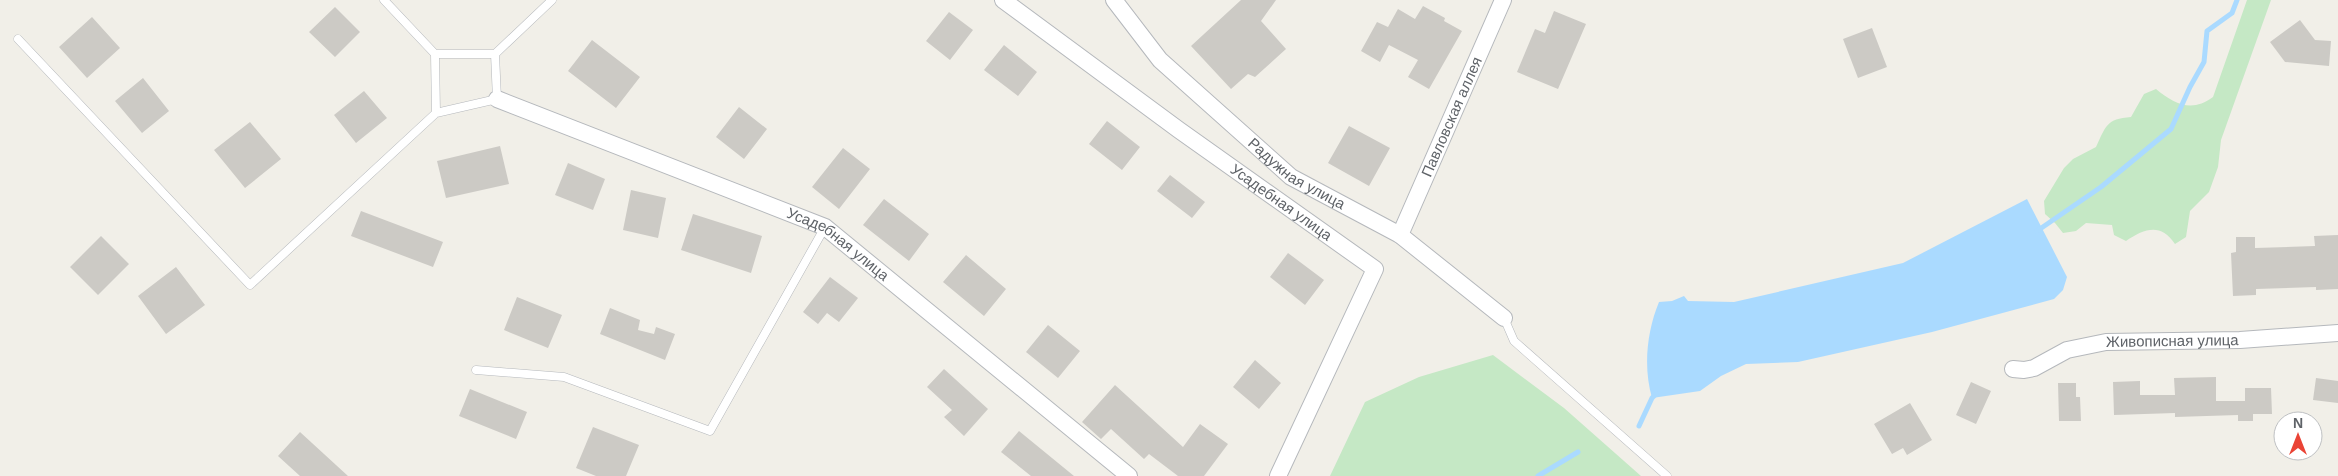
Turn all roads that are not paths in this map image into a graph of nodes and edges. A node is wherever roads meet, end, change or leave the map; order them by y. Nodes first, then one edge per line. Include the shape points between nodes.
1 (384, 0) edge
2 (552, 0) edge
3 (1003, 0) edge
4 (1114, 0) edge
5 (1496, 2) edge
6 (18, 39) dead end
7 (435, 54) junction
8 (495, 54) junction
9 (497, 99) junction
10 (436, 113) junction
11 (825, 228) junction
12 (1400, 235) junction
13 (1504, 318) joint
14 (2338, 333) edge
15 (2013, 369) dead end
16 (476, 370) dead end
17 (1129, 476) edge
18 (1278, 476) edge
19 (1668, 476) edge

1 - 7 lane
2 - 8 lane
3 - 18 street, Усадебная улица via 1375,269
4 - 12 street, Радужная улица via 1160,60 1291,177
5 - 12 street, Павловская аллея
6 - 10 lane via 250,285
7 - 8 lane
7 - 10 lane
8 - 9 lane
9 - 10 lane
9 - 11 street, Усадебная улица
11 - 16 lane via 710,431 564,377
11 - 17 street, Усадебная улица
12 - 13 street, Радужная улица
13 - 19 lane via 1514,341
14 - 15 street, Живописная улица via 2240,340 2106,342 2067,350 2034,368

